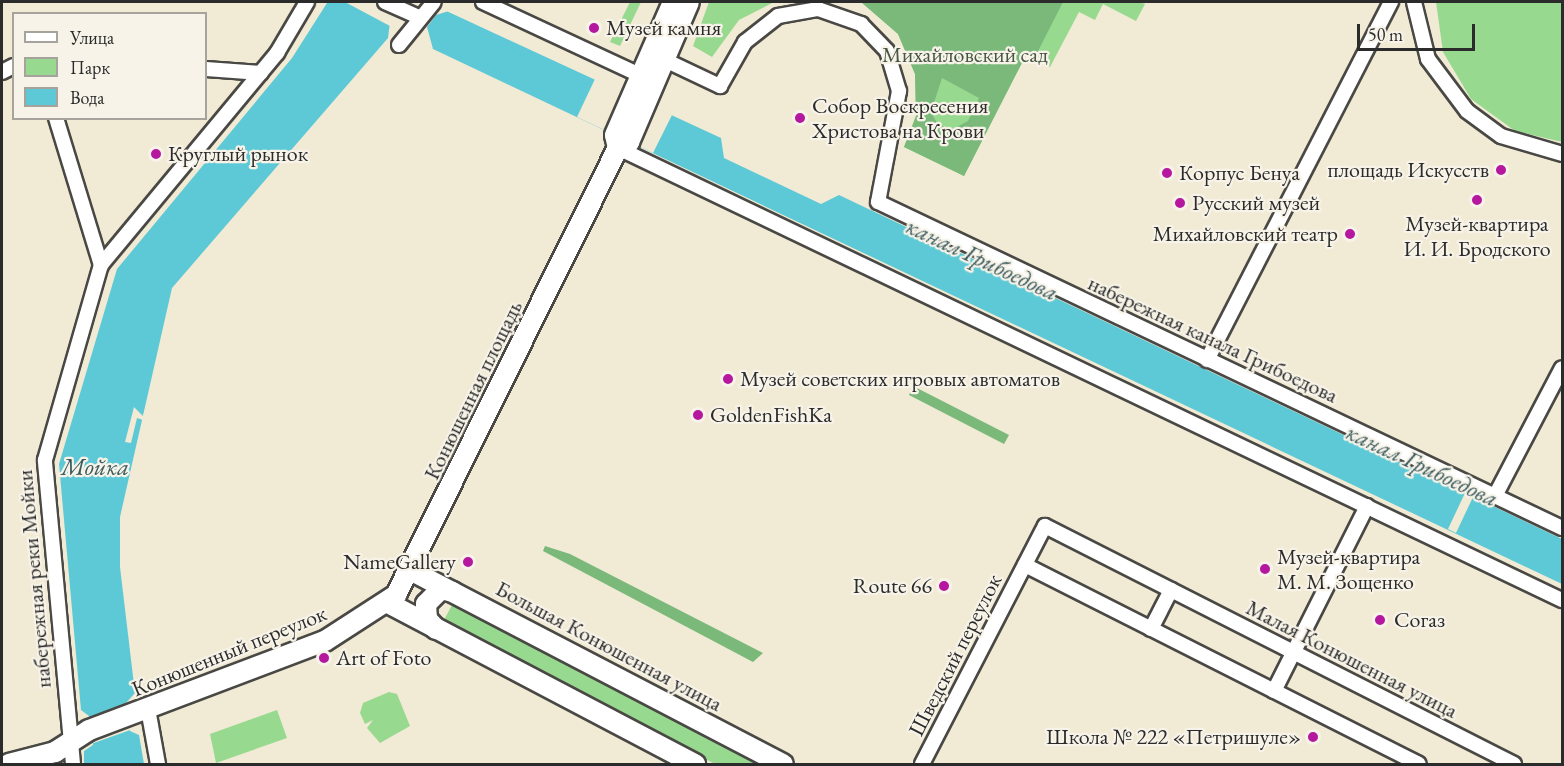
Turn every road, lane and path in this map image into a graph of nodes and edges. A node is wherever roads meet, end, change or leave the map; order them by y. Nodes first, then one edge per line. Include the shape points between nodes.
1 (307, 2) edge
2 (385, 2) edge
3 (434, 2) edge
4 (483, 2) edge
5 (673, 2) edge
6 (689, 2) edge
7 (1391, 2) edge
8 (1414, 2) edge
9 (421, 18) junction
10 (404, 39) dead end
11 (667, 61) junction
12 (207, 69) edge
13 (261, 73) junction
14 (642, 76) junction
15 (640, 100) junction
16 (57, 120) edge
17 (621, 142) junction
18 (1563, 154) edge
19 (101, 265) junction
20 (1207, 360) junction
21 (1563, 368) edge
22 (1495, 496) junction
23 (1367, 506) junction
24 (1563, 528) edge
25 (1025, 565) junction
26 (412, 571) junction
27 (1174, 592) junction
28 (455, 593) junction
29 (1563, 600) edge
30 (388, 603) junction
31 (436, 629) junction
32 (1155, 630) junction
33 (345, 631) joint
34 (1293, 652) junction
35 (1274, 691) junction
36 (139, 712) junction
37 (69, 743) junction
38 (9, 765) edge
39 (73, 765) edge
40 (158, 765) edge
41 (695, 765) edge
42 (783, 765) edge
43 (922, 765) edge
44 (1419, 765) edge
45 (1514, 765) edge

1 - 13 street, набережная реки Мойки
2 - 9 street
3 - 9 street
4 - 14 street
5 - 14 main road
6 - 11 main road
7 - 20 street
8 - 18 street via 1428,58 1467,111 1512,141
9 - 10 street
11 - 15 main road
11 - 20 street, набережная канала Грибоедова via 720,86 745,42 778,16 819,9 861,24 887,51 899,91 878,202
12 - 13 street
13 - 19 street, набережная реки Мойки
14 - 15 main road
15 - 17 main road, Конюшенная площадь
16 - 19 street
17 - 23 street
17 - 26 main road, Конюшенная площадь
19 - 37 street, набережная реки Мойки via 45,460
20 - 22 street, набережная канала Грибоедова
21 - 22 street
22 - 24 street, набережная канала Грибоедова
23 - 29 street
23 - 34 street
25 - 27 street, Малая Конюшенная улица via 1045,526
25 - 32 street
25 - 43 street, Шведский переулок
26 - 28 main road, Большая Конюшенная улица
26 - 30 main road, Конюшенная площадь
27 - 32 street
27 - 34 street, Малая Конюшенная улица
28 - 31 main road via 441,589 429,598 426,619
28 - 42 main road, Большая Конюшенная улица
30 - 31 main road
30 - 33 main road, Конюшенная площадь
31 - 41 main road
32 - 35 street
33 - 36 main road, Конюшенный переулок
34 - 35 street
34 - 45 street, Малая Конюшенная улица
35 - 44 street
36 - 37 main road, Конюшенный переулок via 89,730
36 - 40 street
37 - 38 main road, Конюшенный переулок
37 - 39 street, набережная реки Мойки

